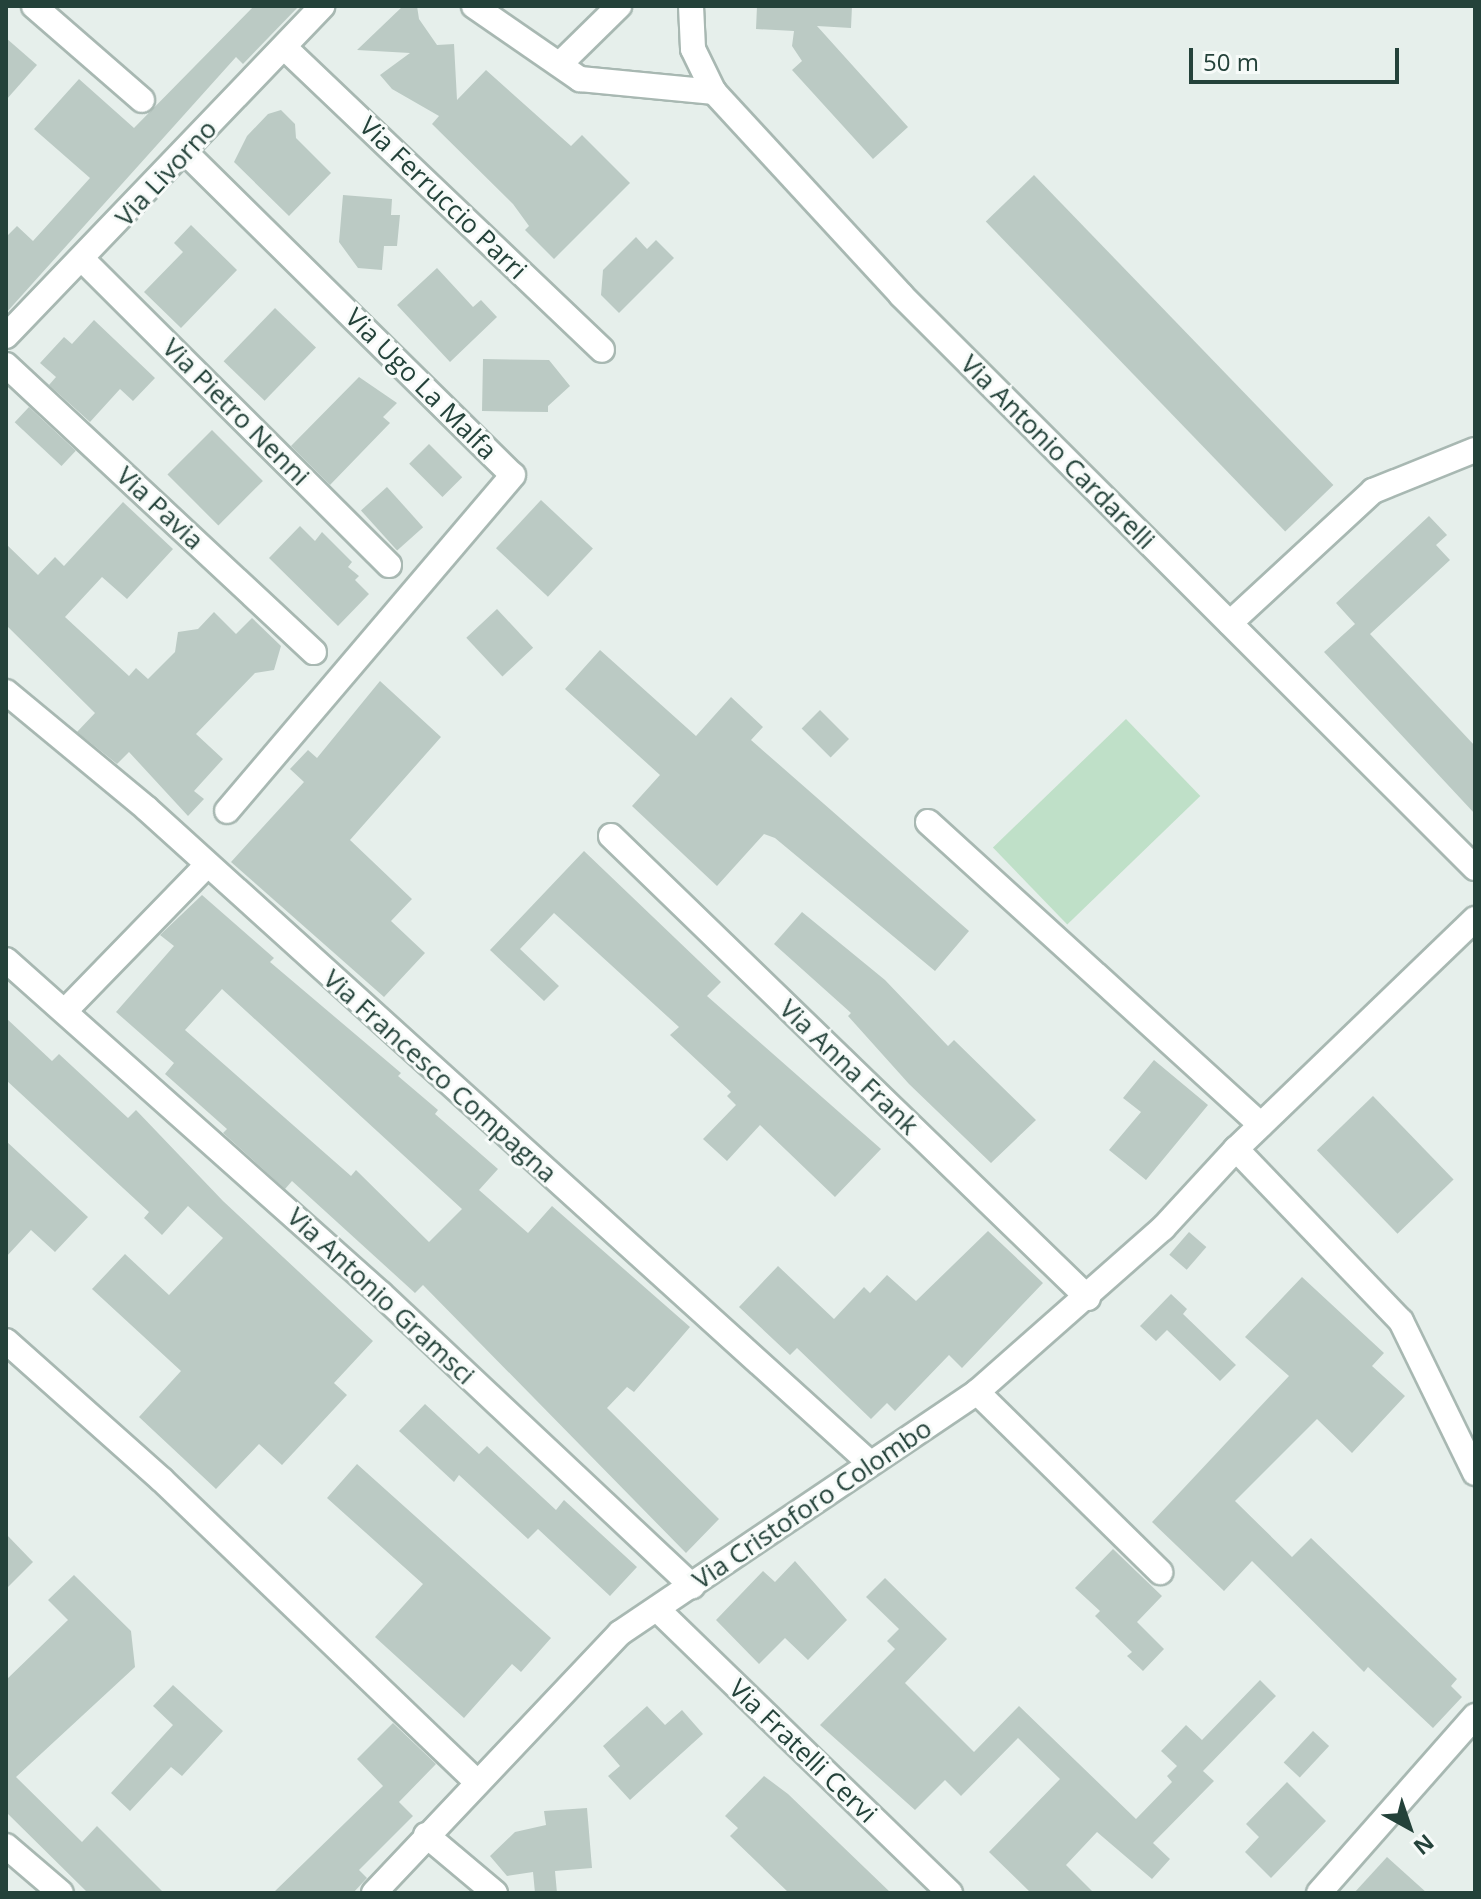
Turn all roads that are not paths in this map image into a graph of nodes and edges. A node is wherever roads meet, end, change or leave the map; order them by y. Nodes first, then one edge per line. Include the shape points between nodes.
1 (34, 6) edge
2 (322, 6) edge
3 (474, 6) edge
4 (619, 6) edge
5 (691, 6) edge
6 (284, 47) junction
7 (560, 64) junction
8 (714, 92) junction
9 (142, 100) dead end
10 (185, 152) junction
11 (83, 260) junction
12 (6, 336) edge
13 (602, 350) dead end
14 (6, 365) edge
15 (1475, 450) edge
16 (389, 565) dead end
17 (1230, 623) junction
18 (314, 652) dead end
19 (6, 692) edge
20 (227, 811) dead end
21 (928, 822) dead end
22 (611, 836) dead end
23 (207, 865) junction
24 (1475, 868) edge
25 (1475, 919) edge
26 (6, 960) edge
27 (65, 1011) junction
28 (1261, 1125) junction
29 (1236, 1149) junction
30 (1088, 1298) junction
31 (6, 1341) edge
32 (977, 1392) junction
33 (870, 1463) junction
34 (1475, 1473) edge
35 (1160, 1572) dead end
36 (692, 1586) junction
37 (657, 1609) junction
38 (1475, 1716) edge
39 (477, 1782) junction
40 (426, 1835) junction
41 (6, 1846) edge
42 (61, 1893) edge
43 (374, 1893) edge
44 (495, 1893) edge
45 (950, 1893) edge
46 (1319, 1893) edge

1 - 9 street
2 - 6 street, Via Livorno
3 - 7 street
4 - 7 street
5 - 8 street, Via Antonio Cardarelli via 693,49
6 - 10 street, Via Livorno
6 - 13 street, Via Ferruccio Parri
7 - 8 street via 580,79
8 - 17 street, Via Antonio Cardarelli via 901,295
10 - 11 street, Via Livorno
10 - 20 street, Via Ugo La Malfa via 513,475
11 - 12 street, Via Livorno
11 - 16 street, Via Pietro Nenni
14 - 18 street, Via Pavia
15 - 17 street via 1373,491
17 - 24 street, Via Antonio Cardarelli
19 - 23 street, Via Francesco Compagna
21 - 28 street
22 - 30 street, Via Anna Frank
23 - 27 street
23 - 33 street, Via Francesco Compagna
25 - 28 street, Via Cristoforo Colombo
26 - 27 street, Via Antonio Gramsci
27 - 36 street, Via Antonio Gramsci via 381,1294
28 - 29 street, Via Cristoforo Colombo
29 - 30 street, Via Cristoforo Colombo
29 - 34 street via 1401,1321
30 - 32 street, Via Cristoforo Colombo
31 - 39 street via 162,1480
32 - 33 street, Via Cristoforo Colombo
32 - 35 street
33 - 36 street, Via Cristoforo Colombo
36 - 37 street, Via Cristoforo Colombo
37 - 39 street, Via Cristoforo Colombo via 620,1633
37 - 45 street, Via Fratelli Cervi
38 - 46 street
39 - 40 street, Via Cristoforo Colombo
40 - 43 street, Via Cristoforo Colombo
40 - 44 street
41 - 42 street

